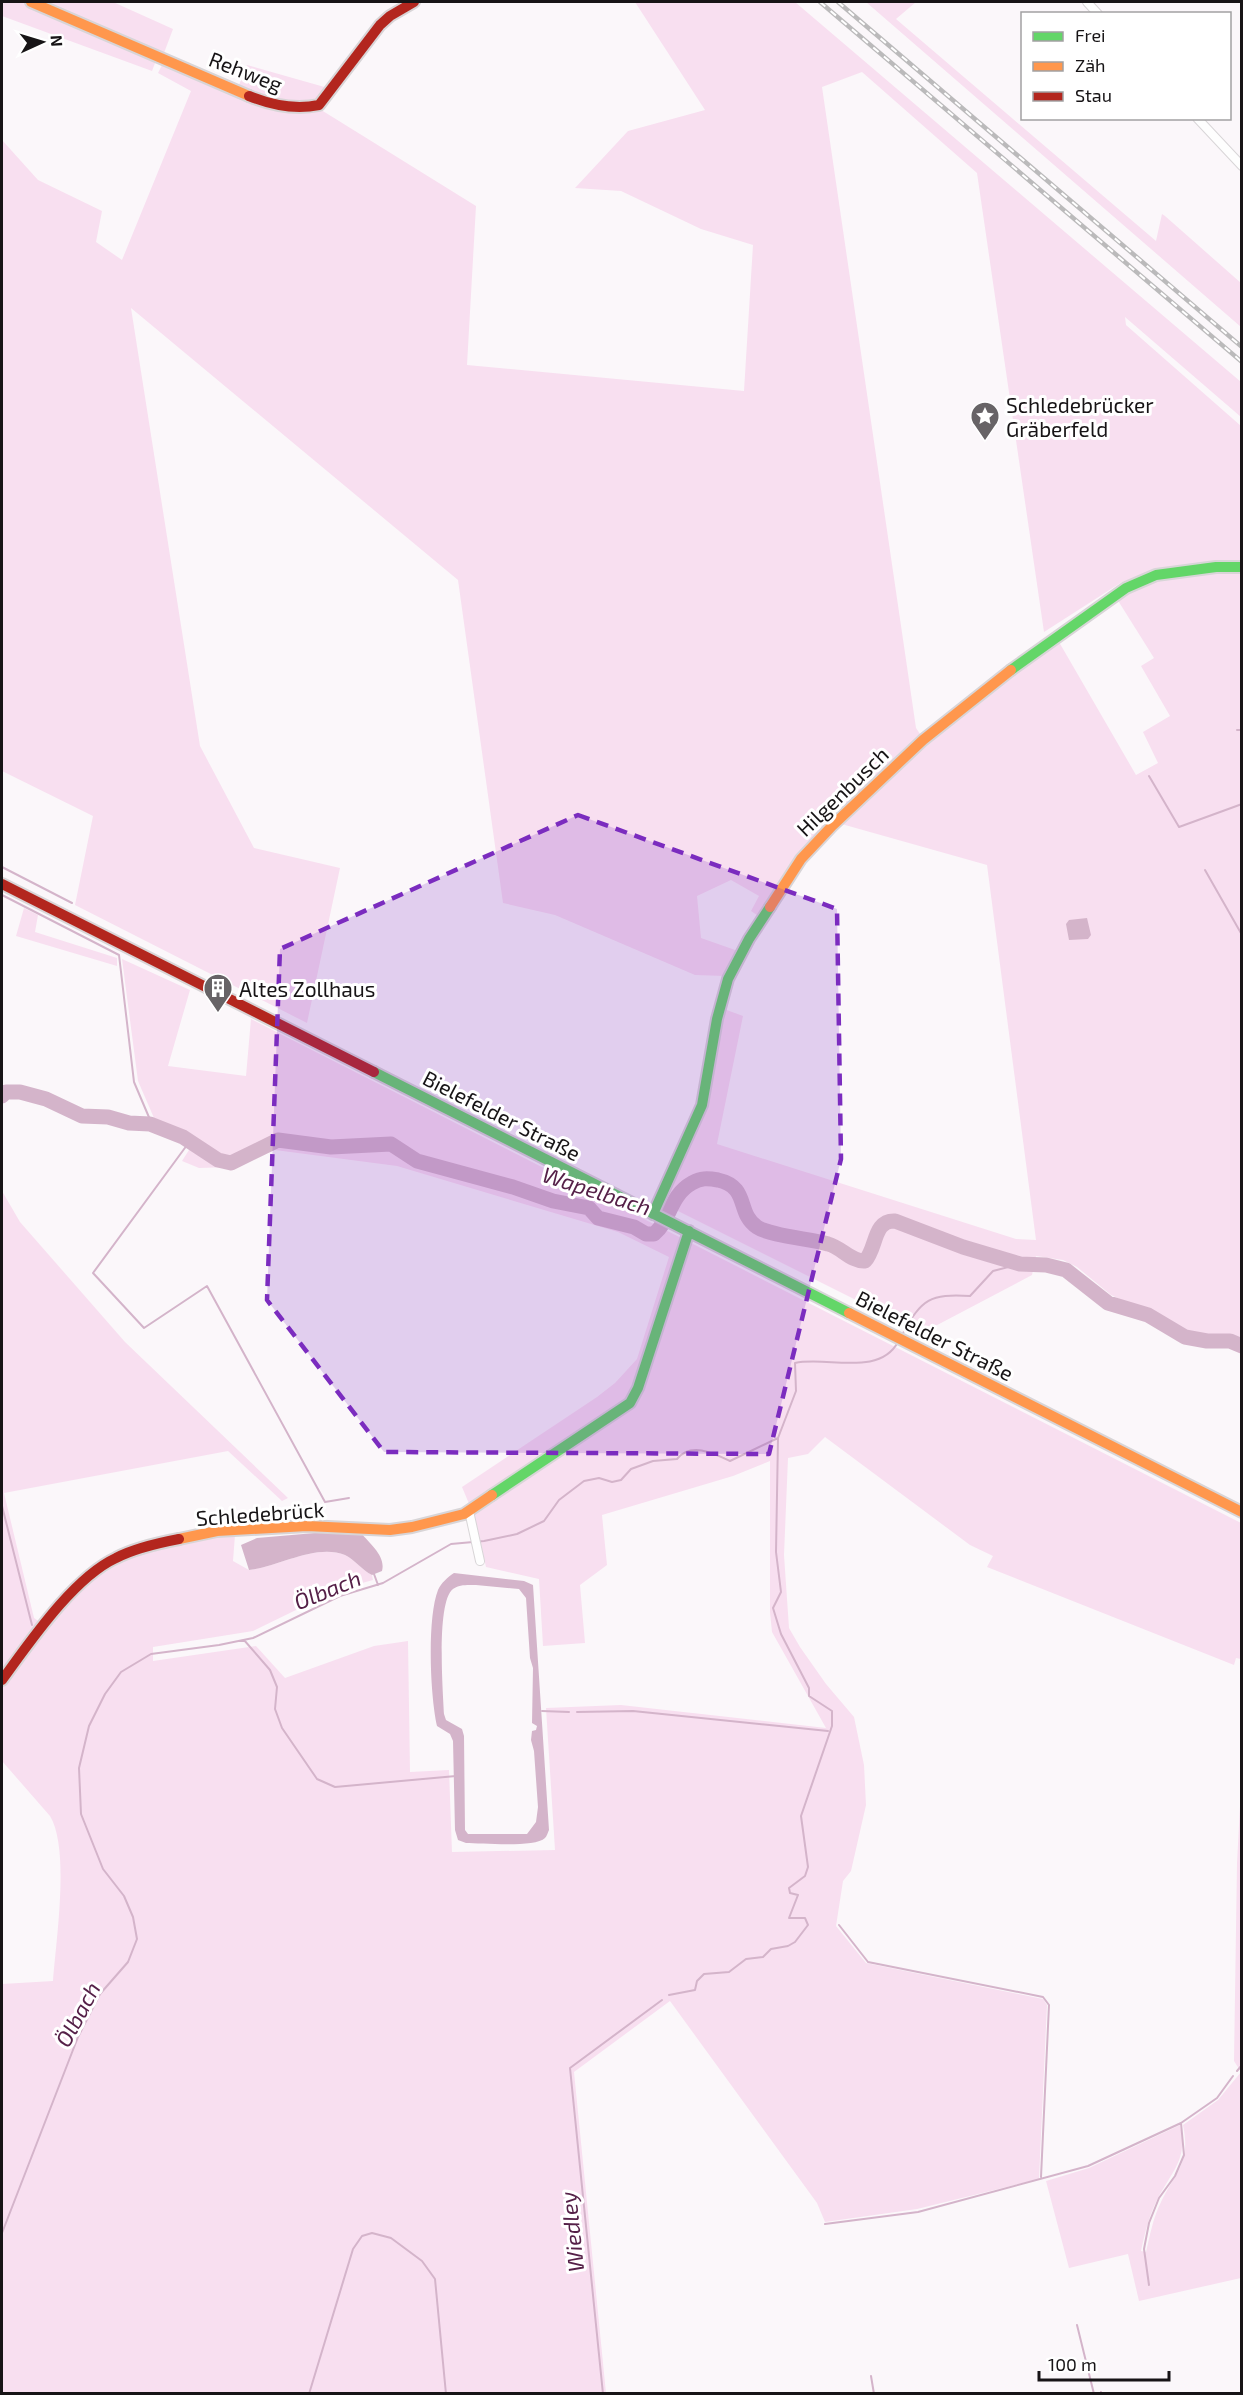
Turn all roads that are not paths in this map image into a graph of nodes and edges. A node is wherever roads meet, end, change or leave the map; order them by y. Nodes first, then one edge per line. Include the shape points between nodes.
1 (31, 2) edge
2 (414, 2) edge
3 (1199, 120) edge
4 (1242, 166) edge
5 (1242, 567) edge
6 (2, 884) edge
7 (655, 1215) junction
8 (689, 1232) junction
9 (469, 1511) junction
10 (1242, 1512) edge
11 (480, 1561) dead end
12 (2, 1680) edge

1 - 2 street, Rehweg via 243,94 284,107 319,105 380,25
3 - 4 street
5 - 7 street, Hilgenbusch via 1156,575 1126,588 986,688 923,740 809,851 748,939 728,979 702,1105
6 - 7 street, Bielefelder Straße
7 - 8 street, Bielefelder Straße
8 - 9 street, Schledebrück via 630,1403
8 - 10 street, Bielefelder Straße
9 - 11 street
9 - 12 street, Schledebrück via 390,1530 307,1526 217,1531 134,1551 115,1558 72,1592

